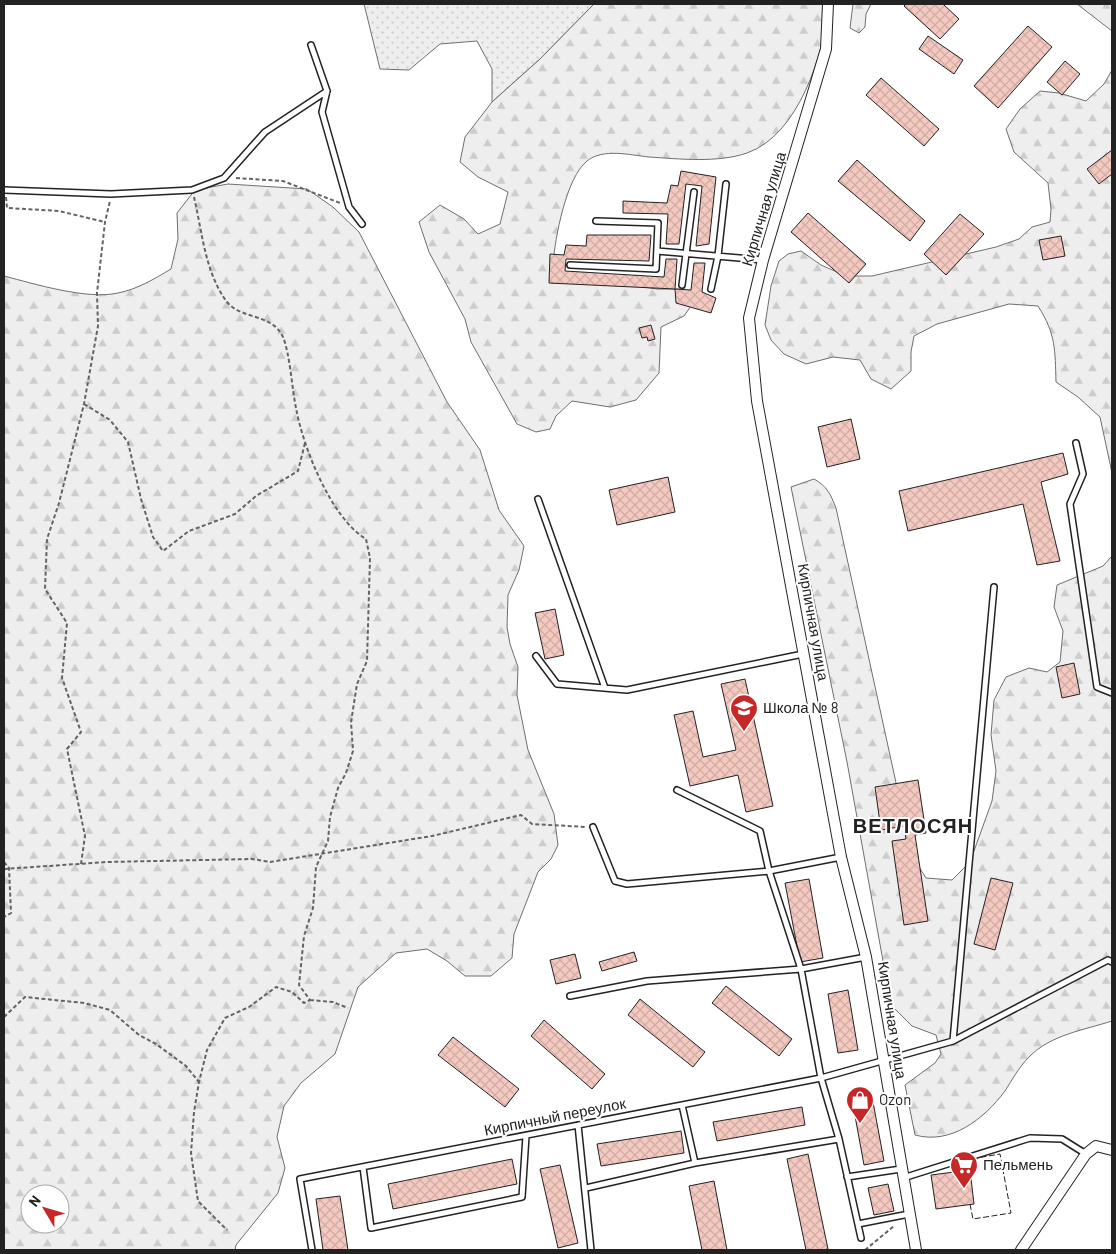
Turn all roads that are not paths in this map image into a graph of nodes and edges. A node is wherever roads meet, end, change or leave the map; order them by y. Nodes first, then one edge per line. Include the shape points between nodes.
1 (828, 4) edge
2 (312, 45) dead end
3 (327, 91) junction
4 (726, 184) dead end
5 (5, 190) edge
6 (694, 192) dead end
7 (596, 221) dead end
8 (362, 224) dead end
9 (657, 251) junction
10 (686, 254) junction
11 (718, 256) junction
12 (763, 260) junction
13 (570, 265) dead end
14 (682, 285) dead end
15 (710, 289) dead end
16 (1076, 443) dead end
17 (538, 499) dead end
18 (994, 587) dead end
19 (803, 654) junction
20 (536, 656) dead end
21 (604, 688) junction
22 (1112, 693) edge
23 (677, 790) dead end
24 (592, 827) road end
25 (841, 857) junction
26 (769, 871) junction
27 (866, 957) junction
28 (1112, 962) edge
29 (801, 969) junction
30 (570, 996) dead end
31 (952, 1041) junction
32 (884, 1062) junction
33 (821, 1078) junction
34 (682, 1105) junction
35 (578, 1126) junction
36 (526, 1136) junction
37 (839, 1140) junction
38 (1112, 1150) edge
39 (1086, 1154) junction
40 (695, 1163) junction
41 (363, 1167) junction
42 (902, 1174) junction
43 (847, 1177) junction
44 (586, 1188) junction
45 (909, 1214) junction
46 (858, 1224) junction
47 (861, 1238) dead end
48 (312, 1250) edge
49 (591, 1250) edge
50 (916, 1250) edge
51 (1021, 1250) edge

1 - 12 street, Кирпичная улица via 826,49
2 - 3 lane
3 - 5 lane via 265,132 224,178 192,190 111,194
3 - 8 lane via 322,112 348,207
4 - 11 lane
6 - 10 lane
7 - 9 lane via 658,223
9 - 10 lane
9 - 13 lane via 656,269
10 - 11 lane
10 - 14 lane
11 - 12 lane
11 - 15 lane
12 - 19 street, Кирпичная улица via 749,318 757,401
16 - 22 lane via 1083,474 1070,504 1097,687
17 - 21 lane
18 - 31 lane
19 - 21 lane via 627,690
19 - 25 street, Кирпичная улица
20 - 21 lane via 557,684
23 - 26 lane via 760,830
24 - 26 lane via 615,882 627,884
25 - 26 lane
25 - 27 street, Кирпичная улица
26 - 29 lane
27 - 29 lane
27 - 32 street, Кирпичная улица
28 - 31 lane, Кирпичный переулок via 1108,960
29 - 30 lane via 647,981
29 - 33 lane
31 - 32 lane, Кирпичный переулок
32 - 33 lane, Кирпичный переулок
32 - 42 street, Кирпичная улица
33 - 34 lane, Кирпичный переулок
33 - 37 lane
34 - 35 lane, Кирпичный переулок
34 - 40 lane
35 - 36 lane, Кирпичный переулок
35 - 44 lane
36 - 41 lane, Кирпичный переулок
36 - 41 lane via 522,1197 371,1228
37 - 40 lane
37 - 43 lane
38 - 39 street via 1096,1146
39 - 42 lane via 1062,1139 1030,1138
39 - 51 street
40 - 44 lane
41 - 48 lane, Кирпичный переулок via 300,1179
42 - 43 lane
42 - 45 street, Кирпичная улица
43 - 46 lane
44 - 49 lane
45 - 46 lane
45 - 50 street, Кирпичная улица
46 - 47 lane

